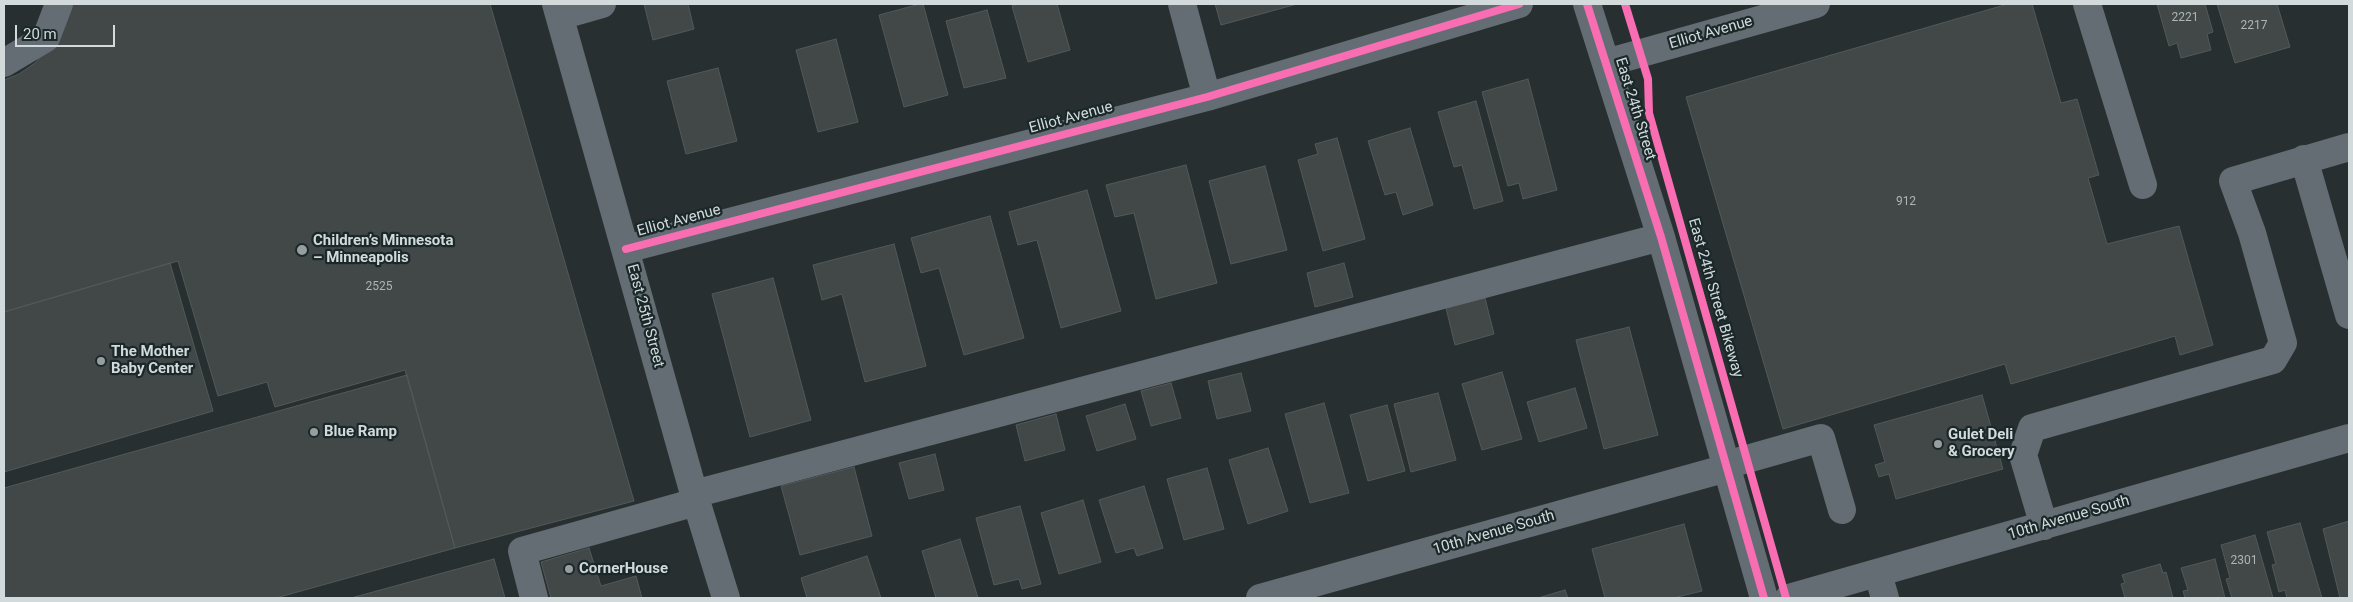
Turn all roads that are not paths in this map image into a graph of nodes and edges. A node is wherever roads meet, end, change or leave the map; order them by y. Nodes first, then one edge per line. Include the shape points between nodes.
1 (60, 4) edge
2 (602, 4) edge
3 (1182, 4) edge
4 (1519, 4) edge
5 (1587, 4) edge
6 (1816, 4) edge
7 (2087, 4) edge
8 (558, 10) edge
9 (4, 63) edge
10 (1606, 64) junction
11 (1208, 97) junction
12 (2349, 147) edge
13 (2304, 159) junction
14 (2143, 185) dead end
15 (1661, 237) junction
16 (626, 249) junction
17 (2349, 315) edge
18 (2349, 438) edge
19 (1727, 467) junction
20 (695, 498) junction
21 (1842, 510) dead end
22 (2044, 526) junction
23 (1881, 586) edge
24 (534, 598) edge
25 (726, 598) edge
26 (1260, 598) edge
27 (1764, 598) edge
28 (1789, 598) edge

1 - 9 street via 46,38
2 - 8 street
3 - 11 street
4 - 11 street, Elliot Avenue
5 - 10 street, East 24th Street
6 - 10 street, Elliot Avenue
7 - 14 street
8 - 16 street, East 25th Street
10 - 15 street, East 24th Street
11 - 16 street, Elliot Avenue
12 - 13 street
13 - 17 street
13 - 22 street via 2233,182 2252,233 2283,343 2273,360 2032,428 2023,455
15 - 19 street, East 24th Street
15 - 20 street
16 - 20 street, East 25th Street
18 - 22 street, 10th Avenue South
19 - 21 street, 10th Avenue South via 1821,438
19 - 26 street, 10th Avenue South
19 - 27 street, East 24th Street
20 - 24 street via 522,551
20 - 25 street, East 25th Street
22 - 23 street, 10th Avenue South
23 - 28 street, 10th Avenue South

